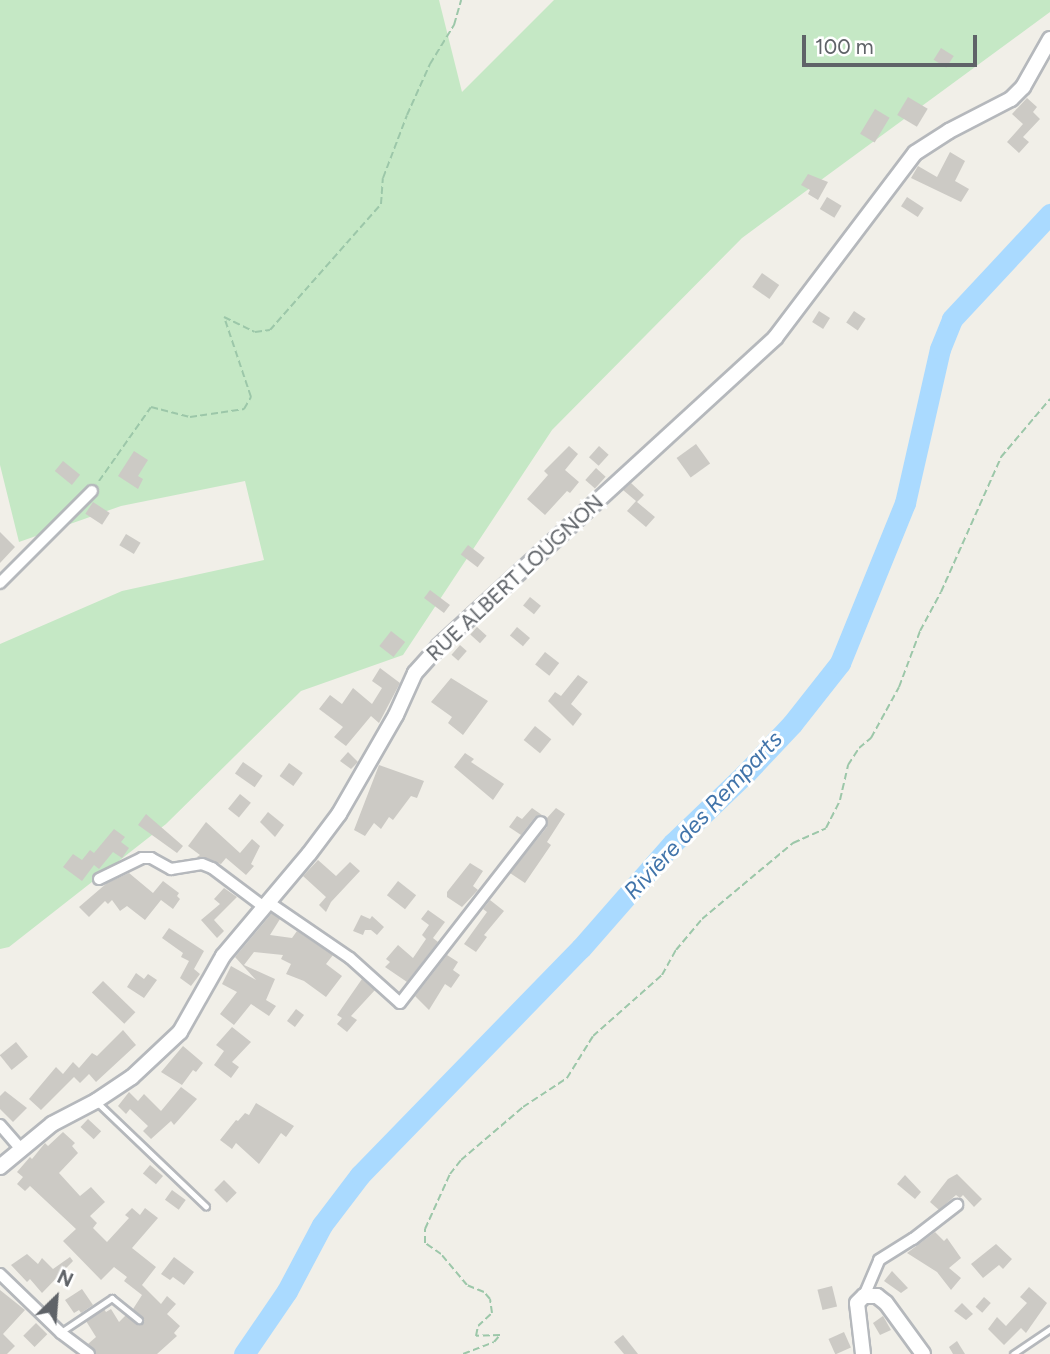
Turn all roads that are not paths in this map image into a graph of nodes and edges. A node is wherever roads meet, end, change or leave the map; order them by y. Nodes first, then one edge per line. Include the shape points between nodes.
1 (1050, 39) edge
2 (92, 491) road end
3 (0, 583) edge
4 (541, 822) dead end
5 (99, 879) dead end
6 (266, 904) junction
7 (96, 1101) junction
8 (0, 1125) edge
9 (20, 1148) junction
10 (0, 1167) edge
11 (957, 1205) dead end
12 (206, 1206) dead end
13 (0, 1274) edge
14 (864, 1296) junction
15 (139, 1320) dead end
16 (1050, 1329) edge
17 (61, 1333) junction
18 (89, 1354) edge
19 (863, 1354) edge
20 (923, 1354) edge
21 (1013, 1354) edge

1 - 6 street, RUE ALBERT LOUGNON via 1023,87 1011,99 915,153 775,338 439,646 415,673 339,814
2 - 3 street
4 - 6 street via 400,1003 350,958
5 - 6 street via 142,858 171,869 202,864
6 - 7 street, RUE ALBERT LOUGNON via 223,956 180,1032 156,1057
7 - 9 street, RUE ALBERT LOUGNON
7 - 12 lane
8 - 9 street
9 - 10 street, RUE ALBERT LOUGNON
11 - 14 street via 878,1260
13 - 17 street
14 - 19 street via 857,1303
14 - 20 street via 877,1296 886,1303
15 - 17 lane via 112,1298
16 - 21 lane
17 - 18 street

